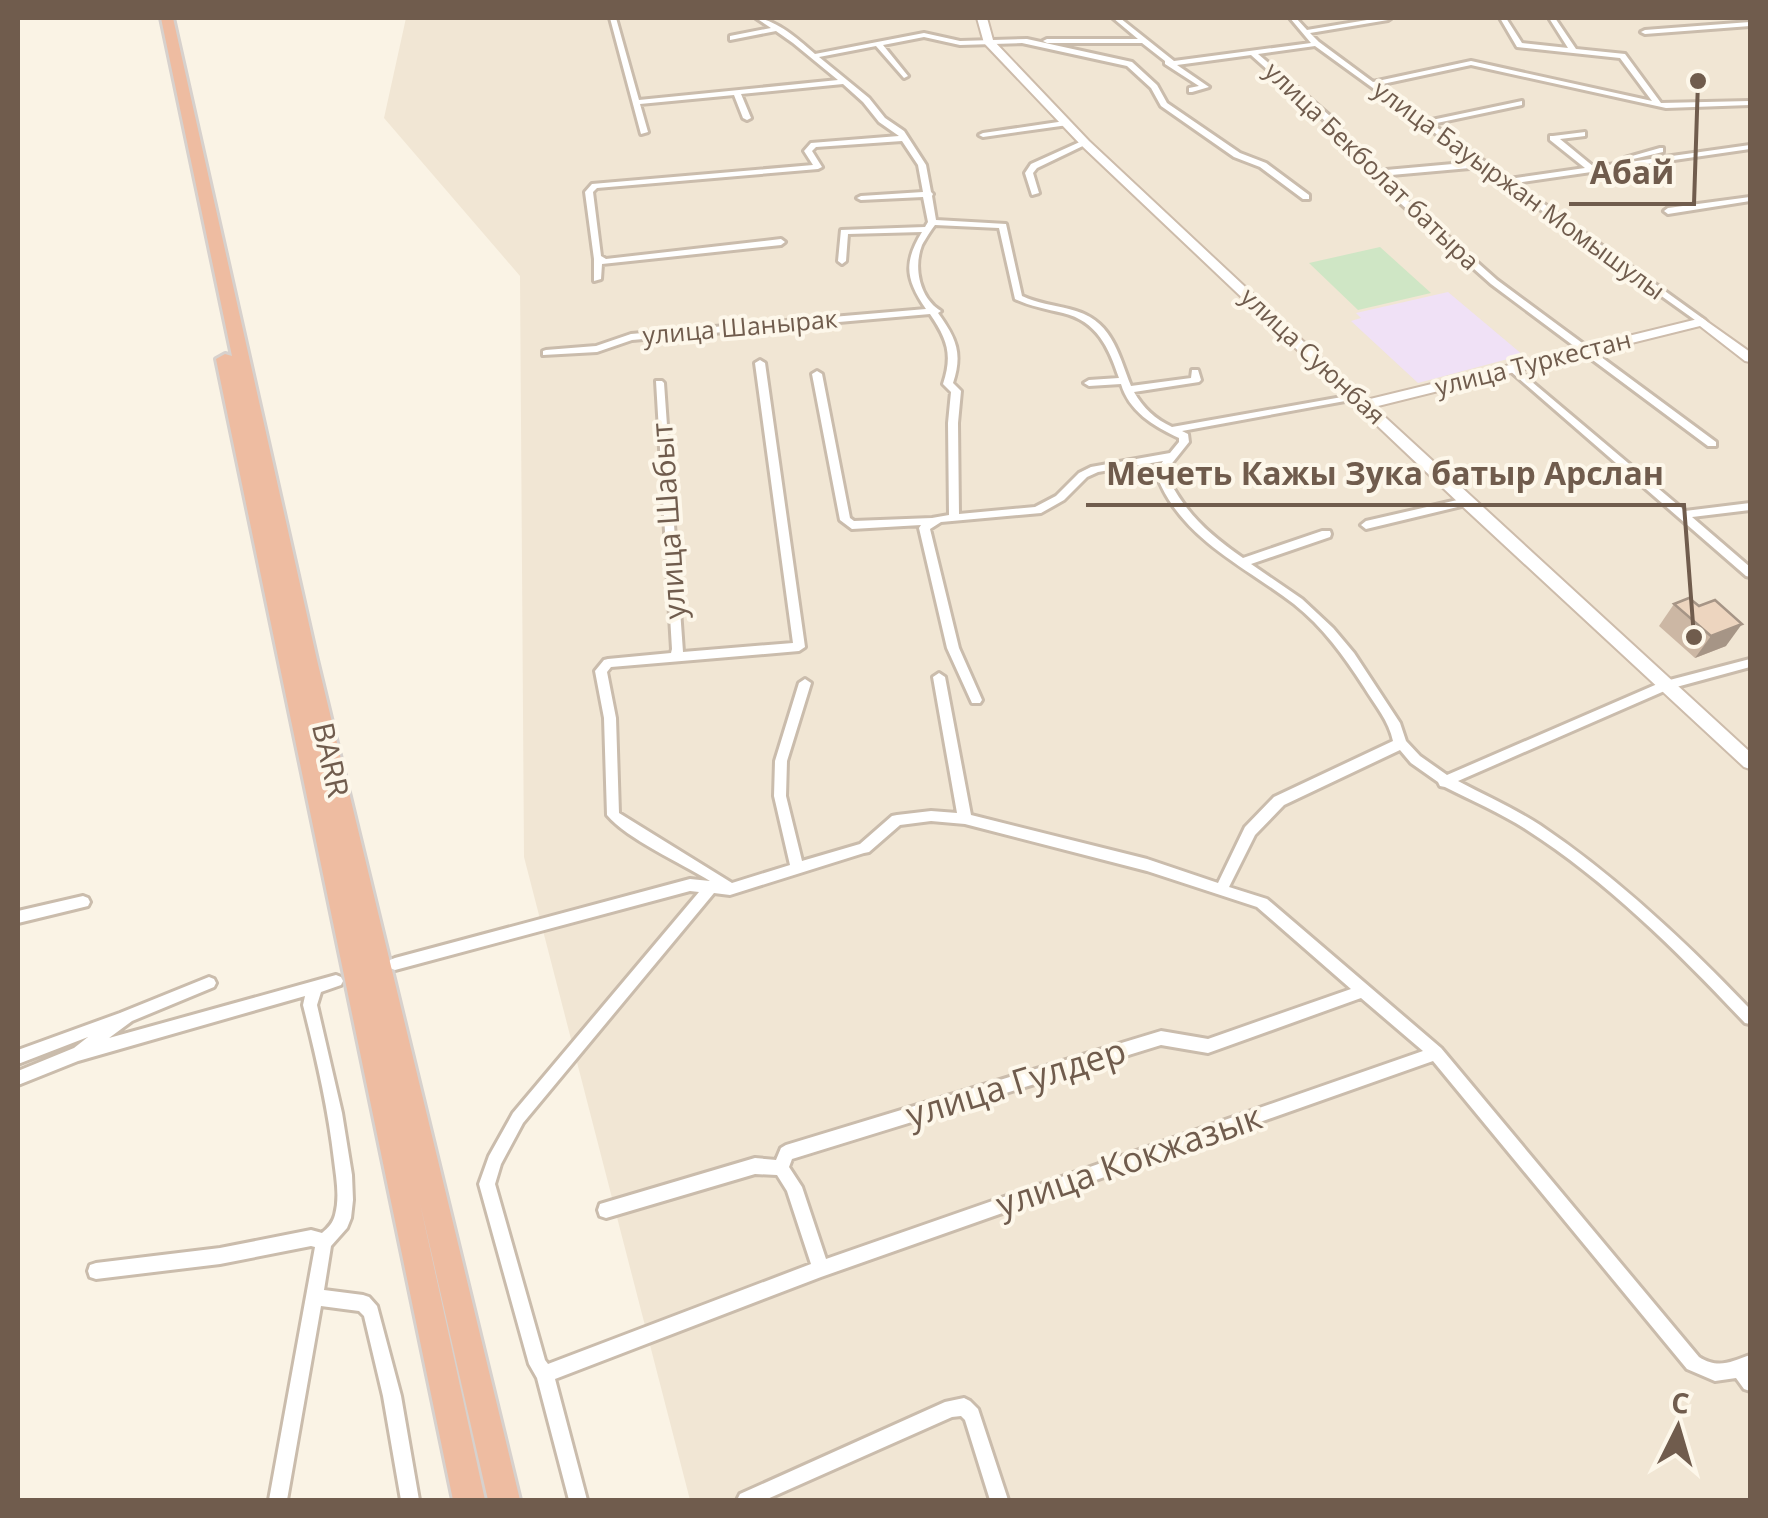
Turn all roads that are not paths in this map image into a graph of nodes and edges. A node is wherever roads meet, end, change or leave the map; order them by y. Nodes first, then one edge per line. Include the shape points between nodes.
1 (155, 18) edge
2 (167, 18) edge
3 (613, 18) edge
4 (760, 18) edge
5 (982, 18) edge
6 (1116, 18) edge
7 (1293, 18) edge
8 (1388, 18) edge
9 (1503, 18) edge
10 (1552, 18) edge
11 (1750, 24) edge
12 (777, 29) junction
13 (1306, 32) junction
14 (1645, 32) dead end
15 (733, 38) dead end
16 (988, 41) junction
17 (1021, 41) junction
18 (1140, 41) junction
19 (878, 44) junction
20 (1316, 44) junction
21 (1574, 50) junction
22 (1254, 53) junction
23 (814, 56) junction
24 (1168, 62) junction
25 (904, 76) dead end
26 (844, 82) junction
27 (1372, 84) junction
28 (1192, 90) dead end
29 (736, 92) junction
30 (637, 102) junction
31 (1519, 103) dead end
32 (1750, 103) edge
33 (1658, 104) junction
34 (747, 118) dead end
35 (1065, 123) junction
36 (1426, 124) junction
37 (644, 132) dead end
38 (1582, 134) dead end
39 (983, 136) dead end
40 (904, 138) junction
41 (1085, 142) junction
42 (1750, 147) edge
43 (1660, 150) dead end
44 (1483, 164) junction
45 (1592, 170) junction
46 (1373, 174) junction
47 (1508, 182) junction
48 (1035, 193) dead end
49 (929, 194) junction
50 (1306, 197) dead end
51 (861, 198) dead end
52 (1750, 199) edge
53 (1668, 210) dead end
54 (931, 226) junction
55 (781, 242) dead end
56 (598, 260) junction
57 (842, 261) dead end
58 (597, 278) dead end
59 (936, 311) junction
60 (1702, 322) junction
61 (1586, 350) junction
62 (546, 353) dead end
63 (1750, 358) edge
64 (760, 362) dead end
65 (1512, 368) junction
66 (1195, 372) dead end
67 (817, 374) dead end
68 (658, 382) dead end
69 (1089, 383) dead end
70 (1125, 386) junction
71 (1360, 400) junction
72 (1168, 430) junction
73 (1712, 444) dead end
74 (1172, 456) junction
75 (1466, 502) junction
76 (1750, 506) edge
77 (1686, 514) junction
78 (954, 518) junction
79 (930, 521) junction
80 (1366, 525) dead end
81 (1326, 534) dead end
82 (1244, 562) junction
83 (1750, 573) edge
84 (1750, 584) edge
85 (675, 658) junction
86 (1750, 663) edge
87 (940, 677) dead end
88 (805, 683) dead end
89 (1666, 686) junction
90 (976, 700) dead end
91 (1400, 744) junction
92 (1750, 762) edge
93 (1444, 782) junction
94 (966, 819) junction
95 (798, 868) junction
96 (711, 887) junction
97 (1222, 888) junction
98 (730, 889) junction
99 (83, 902) dead end
100 (18, 917) edge
101 (395, 964) dead end
102 (336, 981) dead end
103 (209, 983) dead end
104 (314, 987) junction
105 (1365, 990) junction
106 (127, 1016) junction
107 (1750, 1018) edge
108 (1436, 1053) junction
109 (77, 1054) junction
110 (18, 1057) edge
111 (18, 1078) edge
112 (781, 1168) junction
113 (606, 1210) dead end
114 (324, 1242) junction
115 (821, 1269) junction
116 (96, 1271) dead end
117 (313, 1297) junction
118 (1747, 1372) edge
119 (545, 1374) junction
120 (278, 1500) edge
121 (410, 1500) edge
122 (469, 1500) edge
123 (504, 1500) edge
124 (578, 1500) edge
125 (746, 1500) edge
126 (999, 1500) edge

1 - 122 highway, BARR
2 - 123 highway, BARR via 306,660
3 - 30 street
4 - 12 street
5 - 16 main road, улица Суюнбая
6 - 18 street
7 - 13 street, улица Бауыржан Момышулы
8 - 13 street
9 - 21 street via 1520,45
10 - 21 street
11 - 14 street
12 - 15 street
12 - 23 street
13 - 20 street, улица Бауыржан Момышулы
16 - 17 street
16 - 19 street via 960,44 930,35
16 - 35 main road, улица Суюнбая
17 - 18 street
17 - 50 street via 1128,64 1164,104
18 - 24 street
19 - 23 street
19 - 25 street
20 - 22 street
20 - 27 street, улица Бауыржан Момышулы
21 - 33 street via 1622,56
22 - 24 street
22 - 46 street, улица Бекболат батыра via 1326,118
23 - 26 street
24 - 28 street via 1204,87
26 - 29 street
26 - 40 street
27 - 33 street via 1471,64
27 - 36 street, улица Бауыржан Момышулы
29 - 30 street
29 - 34 street
30 - 37 street
31 - 36 street
32 - 33 street
35 - 39 street
35 - 41 main road, улица Суюнбая
36 - 44 street, улица Бауыржан Момышулы
38 - 45 street via 1553,138
40 - 49 street via 922,166
40 - 56 street via 814,146 808,151 818,167 595,186 588,192
41 - 48 street via 1034,166 1029,174
41 - 71 main road, улица Суюнбая
42 - 45 street
43 - 45 street
44 - 46 street
44 - 47 street, улица Бауыржан Момышулы
45 - 47 street
46 - 61 street, улица Бекболат батыра via 1494,282
47 - 60 street, улица Бауыржан Момышулы
49 - 51 street
49 - 54 street
52 - 53 street
54 - 57 street via 844,232
54 - 59 street via 916,249 914,283
54 - 70 street via 1003,226 1018,297 1088,318 1115,355
55 - 56 street
56 - 58 street
59 - 62 street, улица Шанырак via 631,337 597,349
59 - 78 street via 954,352 948,384 956,391
60 - 61 main road, улица Туркестан
60 - 63 main road, улица Бауыржан Момышулы
61 - 65 main road, улица Туркестан
61 - 73 street, улица Бекболат батыра
64 - 85 street via 799,647
65 - 71 main road, улица Туркестан
65 - 77 street
66 - 70 street via 1196,380
67 - 79 street via 846,520
68 - 85 street, улица Шабыт
69 - 70 street
70 - 72 street via 1141,413
71 - 72 street, улица Туркестан
71 - 75 main road, улица Суюнбая
72 - 74 street via 1185,439
74 - 78 street via 1095,469 1037,510
74 - 82 street via 1161,477 1184,513
75 - 80 street
75 - 89 main road, улица Суюнбая
76 - 77 street
77 - 83 street
78 - 79 street
79 - 90 street via 924,528 952,648
81 - 82 street
82 - 91 street via 1321,622 1396,726
83 - 84 street via 1744,576
85 - 98 street via 608,663 601,671 610,718 613,815
86 - 89 street
87 - 94 street
88 - 95 street via 781,761 780,796
89 - 92 main road, улица Суюнбая
89 - 93 street
91 - 93 street
91 - 97 street via 1279,801 1250,831
93 - 107 street via 1509,811 1603,880
94 - 95 street via 897,820 864,848
94 - 97 street
95 - 98 street
96 - 98 street
96 - 101 street via 690,885
96 - 119 street via 518,1118 486,1184
97 - 105 street via 1262,903
99 - 100 street
102 - 104 street
103 - 106 street
104 - 109 street
104 - 114 street via 310,1005 330,1093 344,1212
105 - 108 street
105 - 112 street, улица Гулдер via 1208,1046 1161,1038 786,1154
106 - 109 street
106 - 110 street
108 - 115 street, улица Кокжазык
108 - 118 street via 1692,1363 1716,1374
109 - 111 street
112 - 113 street via 755,1166
112 - 115 street via 794,1187
114 - 116 street via 311,1238
114 - 117 street
115 - 119 street, улица Кокжазык
117 - 120 street
117 - 121 street via 362,1303 371,1312
119 - 124 street
125 - 126 street via 964,1406

